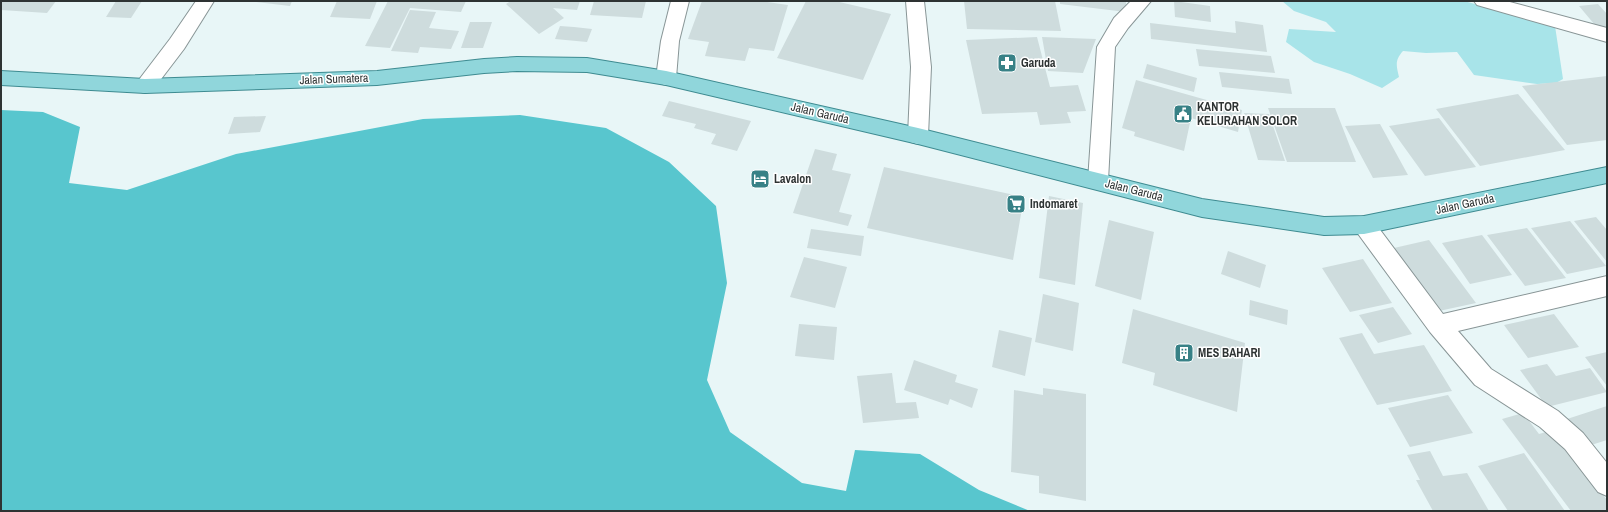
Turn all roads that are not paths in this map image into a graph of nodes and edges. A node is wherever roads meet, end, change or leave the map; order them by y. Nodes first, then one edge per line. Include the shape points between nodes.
1 (205, 1) edge
2 (680, 1) edge
3 (915, 1) edge
4 (1142, 1) edge
5 (1483, 1) edge
6 (1607, 35) edge
7 (1, 78) edge
8 (666, 78) junction
9 (144, 86) junction
10 (918, 136) junction
11 (1607, 175) edge
12 (1098, 181) junction
13 (1364, 225) junction
14 (1607, 286) edge
15 (1438, 325) junction
16 (1607, 483) edge

1 - 9 street via 177,44
2 - 8 street via 670,41
3 - 10 street via 921,67
4 - 12 street via 1121,23 1106,47
5 - 6 street
7 - 9 main road, Jalan Sumatera
8 - 9 main road, Jalan Sumatera via 587,65 517,64 377,78
8 - 10 main road, Jalan Garuda
10 - 12 main road, Jalan Garuda
11 - 13 main road, Jalan Garuda
12 - 13 main road, Jalan Garuda via 1202,208 1324,226
13 - 15 street
14 - 15 street
15 - 16 street via 1483,377 1549,418 1574,441

